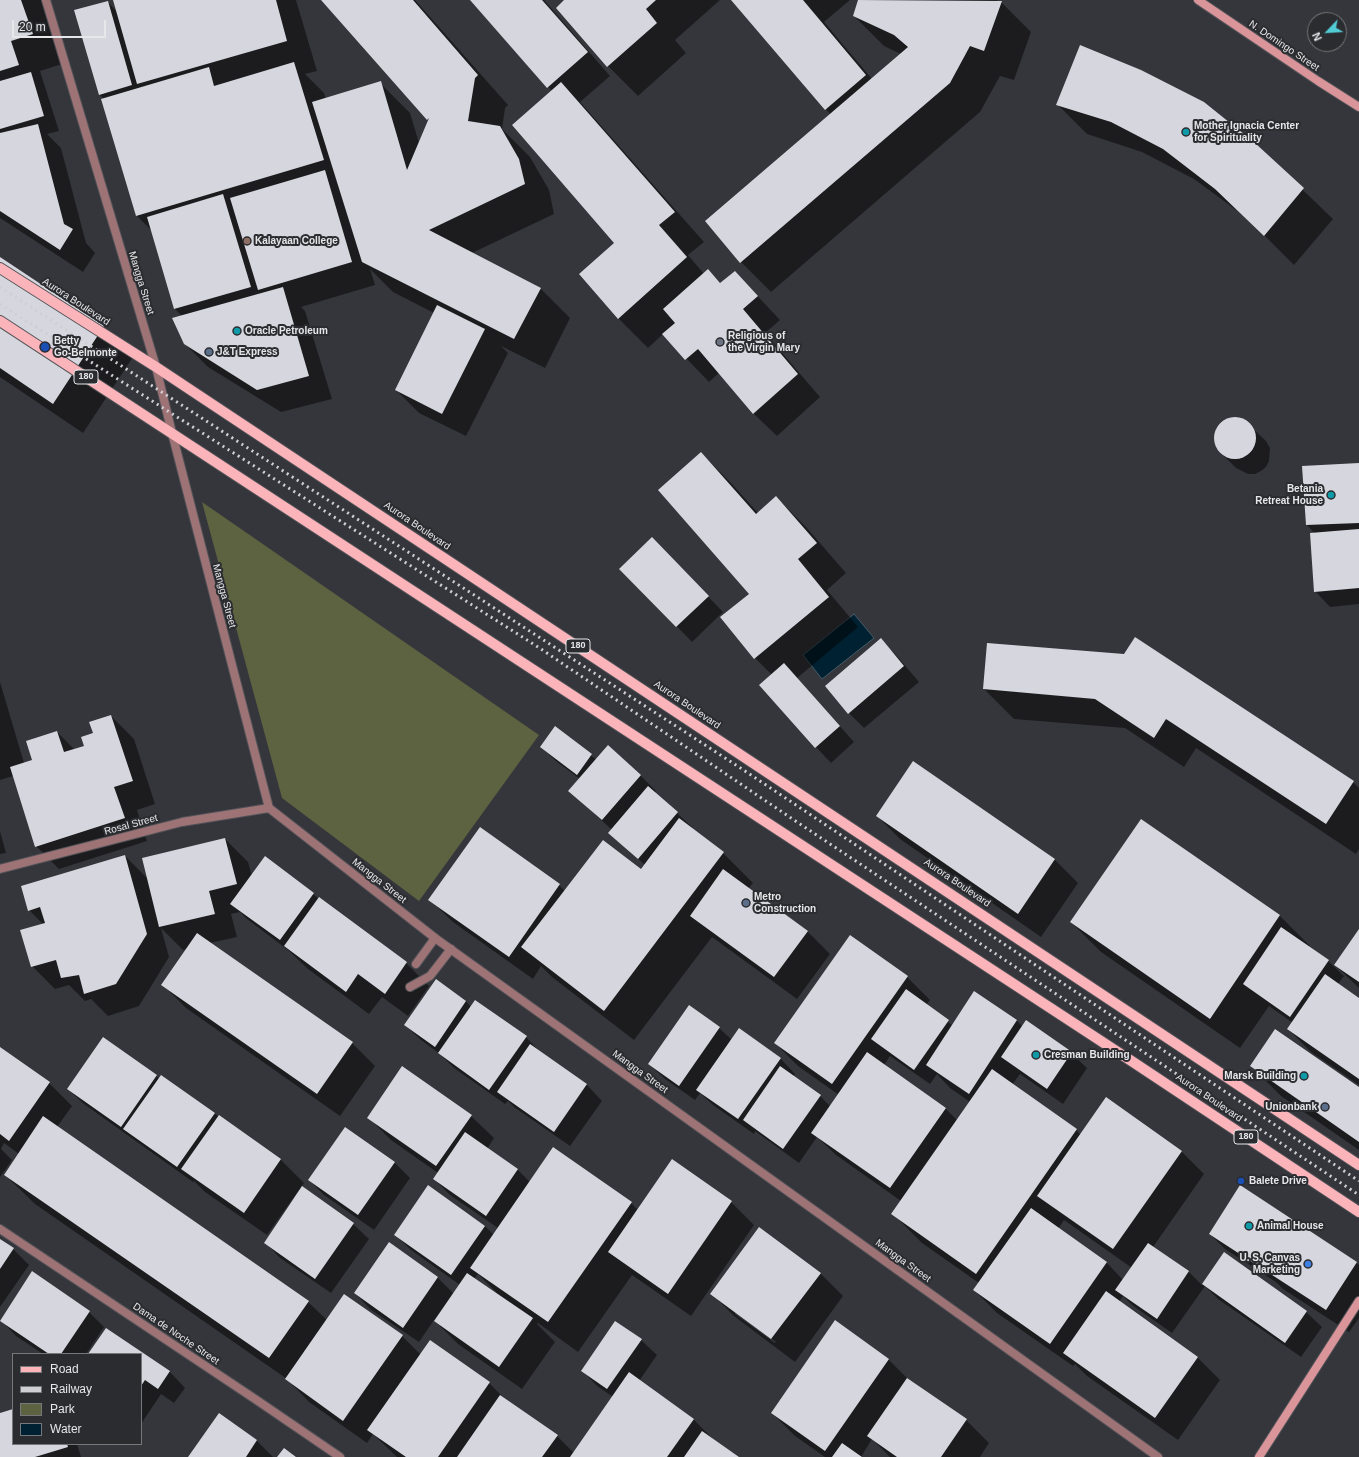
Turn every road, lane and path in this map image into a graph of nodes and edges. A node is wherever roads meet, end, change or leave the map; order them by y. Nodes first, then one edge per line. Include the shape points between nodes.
1 (46, 0) edge
2 (1198, 0) edge
3 (1359, 107) edge
4 (0, 268) edge
5 (0, 321) edge
6 (156, 367) junction
7 (172, 433) junction
8 (269, 808) junction
9 (0, 869) edge
10 (435, 938) junction
11 (451, 949) junction
12 (416, 964) dead end
13 (410, 987) dead end
14 (1359, 1165) edge
15 (1359, 1212) edge
16 (0, 1229) edge
17 (1359, 1301) edge
18 (340, 1457) edge
19 (1158, 1457) edge
20 (1259, 1457) edge

1 - 6 street, Mangga Street
2 - 3 main road, N. Domingo Street
4 - 6 main road, Aurora Boulevard / 180
5 - 7 main road, Aurora Boulevard / 180
6 - 7 street, Mangga Street
6 - 14 main road, Aurora Boulevard / 180
7 - 8 street, Mangga Street
7 - 15 main road, Aurora Boulevard / 180
8 - 9 street, Rosal Street via 182,822
8 - 10 street, Mangga Street
10 - 11 street, Mangga Street
10 - 12 street
11 - 13 street via 430,976
11 - 19 street, Mangga Street
16 - 18 street, Dama de Noche Street
17 - 20 main road

